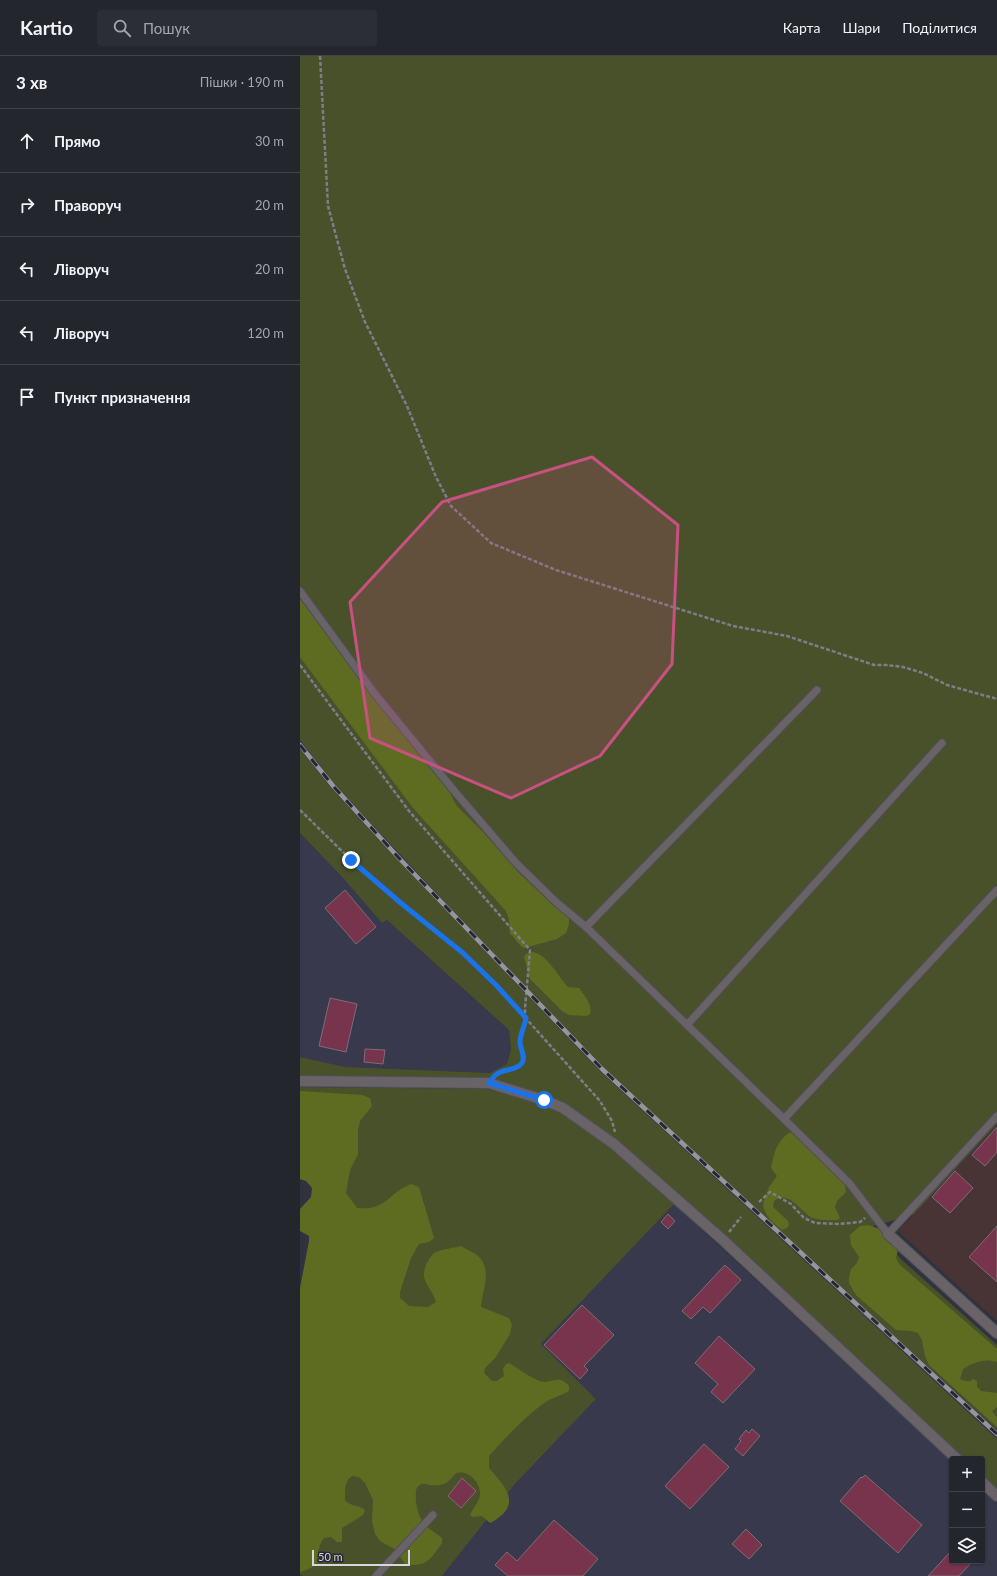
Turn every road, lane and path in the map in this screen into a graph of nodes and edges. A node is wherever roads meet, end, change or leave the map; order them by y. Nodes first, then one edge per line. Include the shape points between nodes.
1 (320, 56) edge
2 (300, 591) edge
3 (300, 665) edge
4 (817, 690) dead end
5 (997, 699) edge
6 (942, 743) dead end
7 (300, 810) edge
8 (997, 890) edge
9 (586, 927) junction
10 (526, 1018) junction
11 (688, 1025) junction
12 (300, 1081) edge
13 (489, 1083) junction
14 (997, 1116) edge
15 (784, 1119) junction
16 (614, 1144) junction
17 (759, 1202) dead end
18 (871, 1212) junction
19 (741, 1217) dead end
20 (888, 1234) junction
21 (723, 1240) junction
22 (997, 1333) edge
23 (954, 1456) edge
24 (985, 1485) edge
25 (997, 1496) edge
26 (433, 1515) dead end
27 (376, 1576) edge

1 - 5 path via 328,206 345,269 365,322 451,506 491,543 556,570 732,626 787,636 874,665 903,667 923,673 947,685
2 - 9 lane via 375,694 456,793 516,863
3 - 10 path via 409,811 530,950
4 - 9 lane
6 - 11 lane
7 - 10 path via 351,860 463,953
8 - 15 lane
9 - 11 lane
10 - 13 path via 520,1043 524,1057 522,1062 508,1071 496,1074
10 - 16 path via 600,1101 612,1121 615,1131
11 - 15 lane
12 - 13 street
13 - 16 street via 563,1108
14 - 20 lane
15 - 18 lane via 850,1184
16 - 21 street
17 - 18 path via 770,1192 791,1204 804,1218 815,1223 860,1222
18 - 20 lane
19 - 21 path
20 - 22 street
21 - 23 street
24 - 25 street
26 - 27 lane

